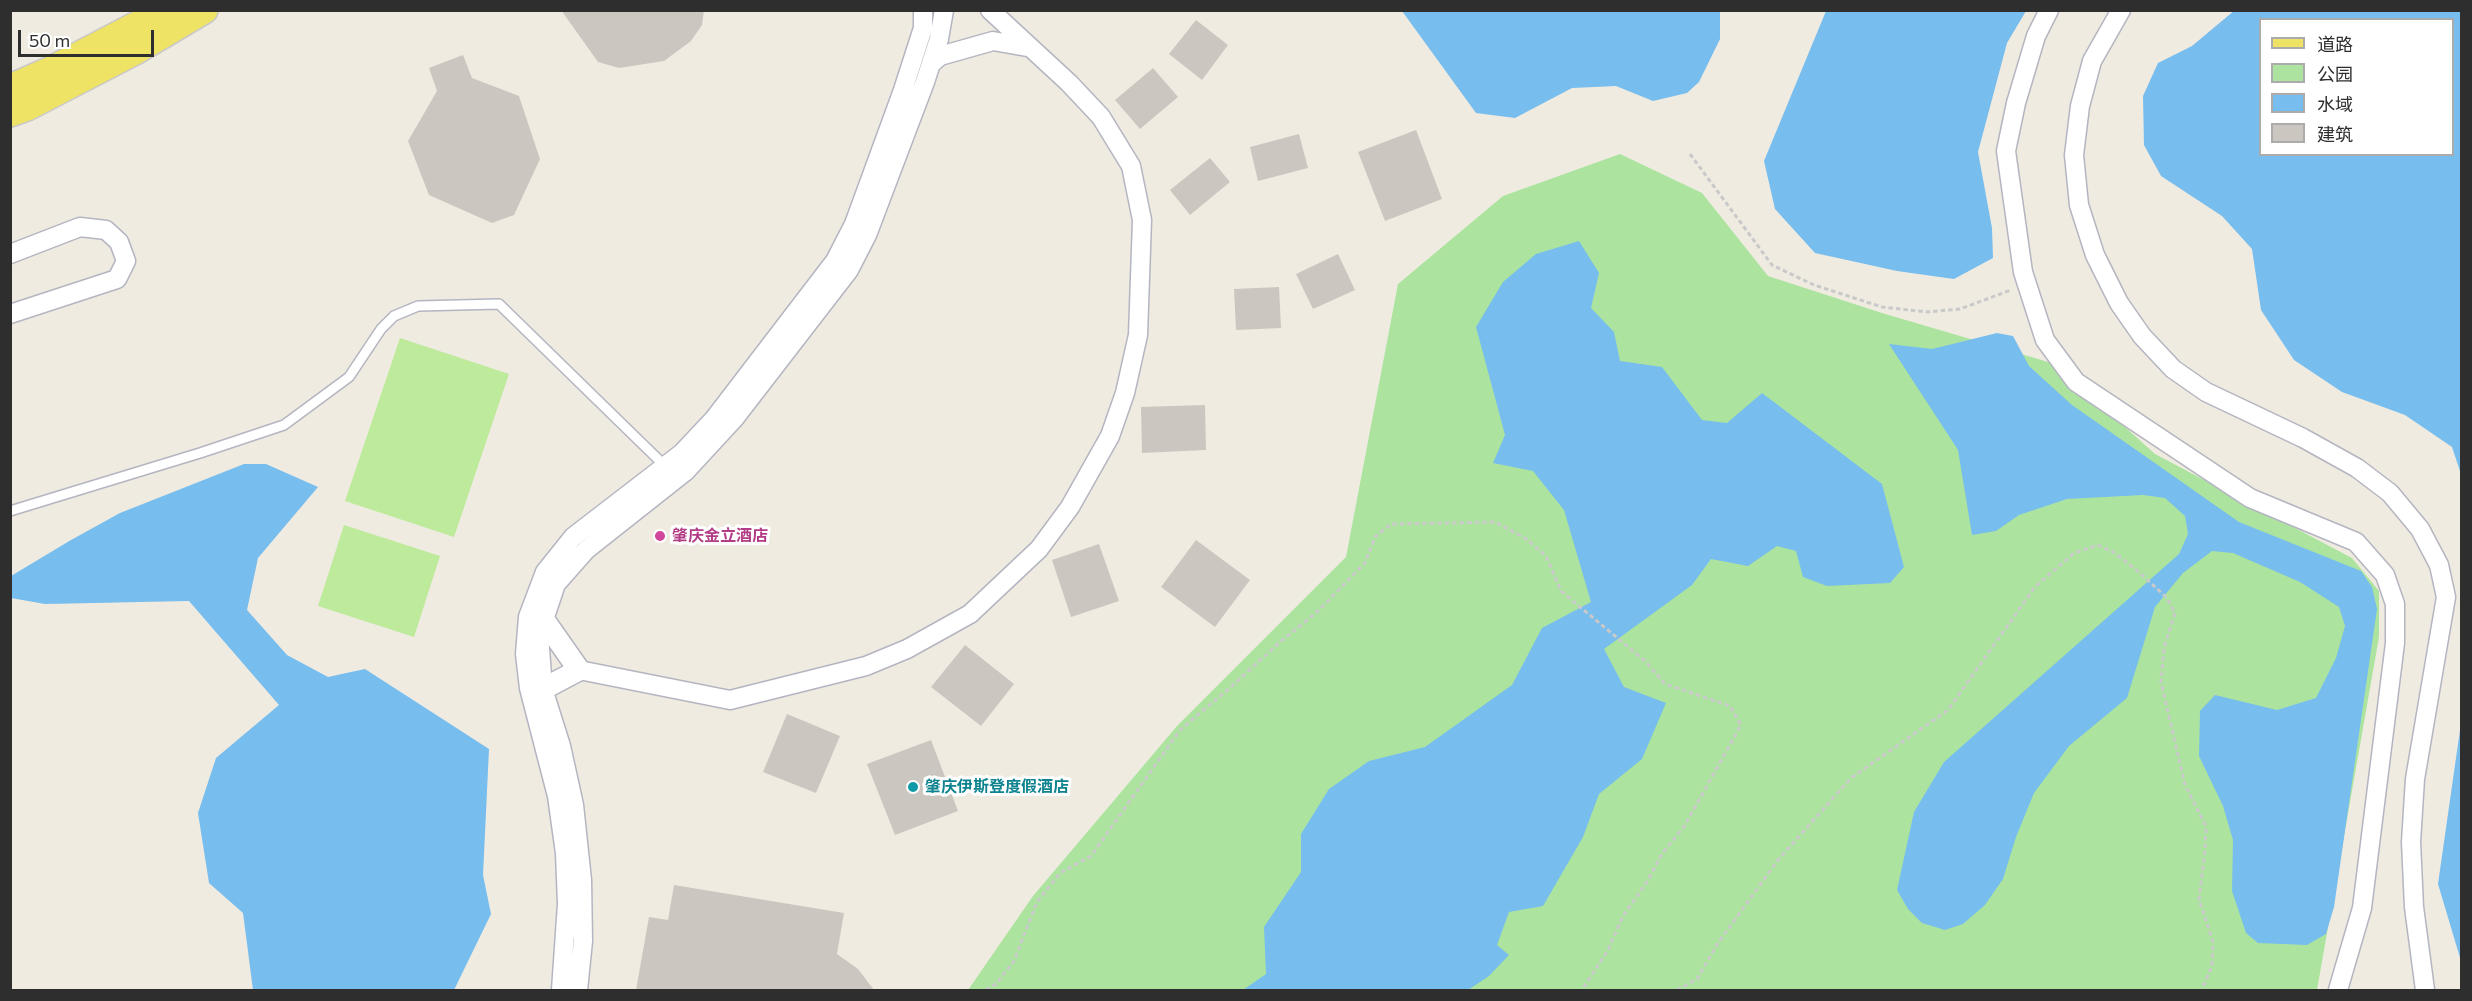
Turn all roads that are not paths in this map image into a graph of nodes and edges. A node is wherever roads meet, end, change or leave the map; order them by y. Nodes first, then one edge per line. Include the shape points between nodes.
1 (166, 10) edge
2 (204, 10) edge
3 (923, 10) edge
4 (944, 10) edge
5 (990, 10) edge
6 (2049, 10) edge
7 (2121, 10) edge
8 (1027, 46) junction
9 (931, 63) junction
10 (10, 88) edge
11 (10, 113) edge
12 (10, 254) edge
13 (10, 314) edge
14 (665, 466) junction
15 (10, 511) edge
16 (544, 620) junction
17 (579, 670) junction
18 (543, 689) junction
19 (561, 990) edge
20 (578, 990) edge
21 (2338, 990) edge
22 (2425, 990) edge

1 - 10 main road
2 - 11 main road via 135,51
3 - 14 street via 923,28 903,90 854,224 836,261 714,418
4 - 9 street
5 - 8 street
6 - 21 street via 2036,36 2006,151 2023,272 2045,340 2076,382 2250,498 2356,542 2385,575 2395,604 2395,643 2362,908
7 - 22 street via 2092,61 2080,106 2074,154 2079,205 2095,255 2119,303 2142,336 2173,369 2206,393 2303,438 2357,468 2390,493 2420,529 2439,565 2446,597 2415,778 2411,842 2414,907
8 - 9 street via 993,41 940,56
8 - 17 street via 1101,117 1131,166 1142,220 1138,335 1125,393 1110,436 1070,507 1039,549 970,614 907,649 866,666 730,700
9 - 16 street via 867,235 849,270 734,419 686,471 586,550 556,584
12 - 13 street via 80,227 106,230 119,242 126,261 117,279
14 - 15 lane via 499,304 418,306 394,316 349,377 284,425
14 - 19 street via 573,537 545,572 528,617 525,654 529,688 556,796 565,853 567,904
16 - 17 street
16 - 18 street via 539,635
17 - 18 street
18 - 20 street via 574,805 582,880

